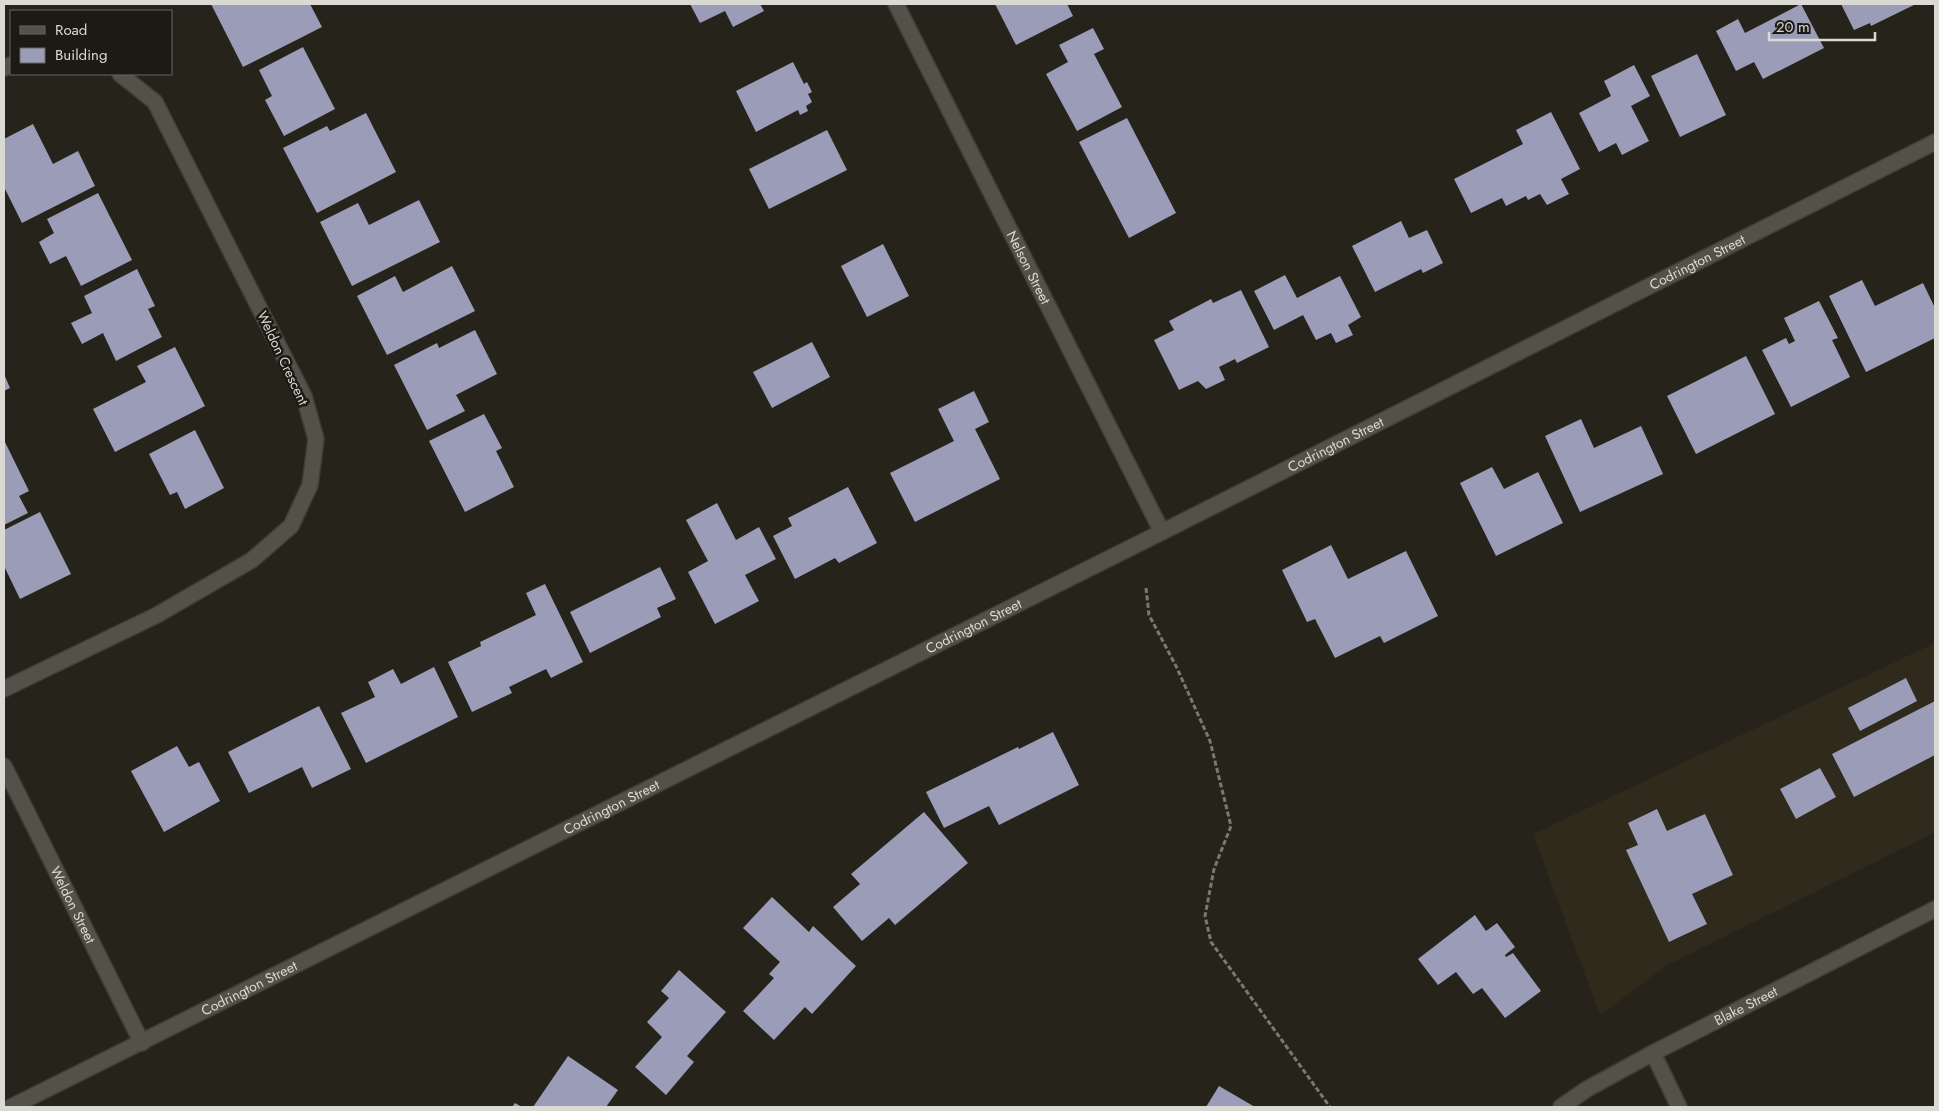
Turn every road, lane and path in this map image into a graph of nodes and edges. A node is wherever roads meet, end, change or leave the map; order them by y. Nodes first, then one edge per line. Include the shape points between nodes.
1 (896, 4) edge
2 (121, 75) edge
3 (1935, 142) edge
4 (1162, 532) junction
5 (1146, 588) dead end
6 (4, 689) edge
7 (4, 766) edge
8 (1935, 909) edge
9 (142, 1043) junction
10 (1654, 1052) junction
11 (11, 1107) edge
12 (1330, 1107) edge
13 (1561, 1107) edge
14 (1679, 1107) edge

1 - 4 street, Nelson Street
2 - 6 street, Weldon Crescent via 155,102 304,396 316,438 310,485 291,526 252,560 157,615
3 - 4 street, Codrington Street
4 - 9 street, Codrington Street
5 - 12 path via 1149,614 1210,741 1231,826 1214,870 1204,916 1211,942
7 - 9 street, Weldon Street
8 - 10 street, Blake Street
9 - 11 street, Codrington Street
10 - 13 street, Blake Street
10 - 14 street

